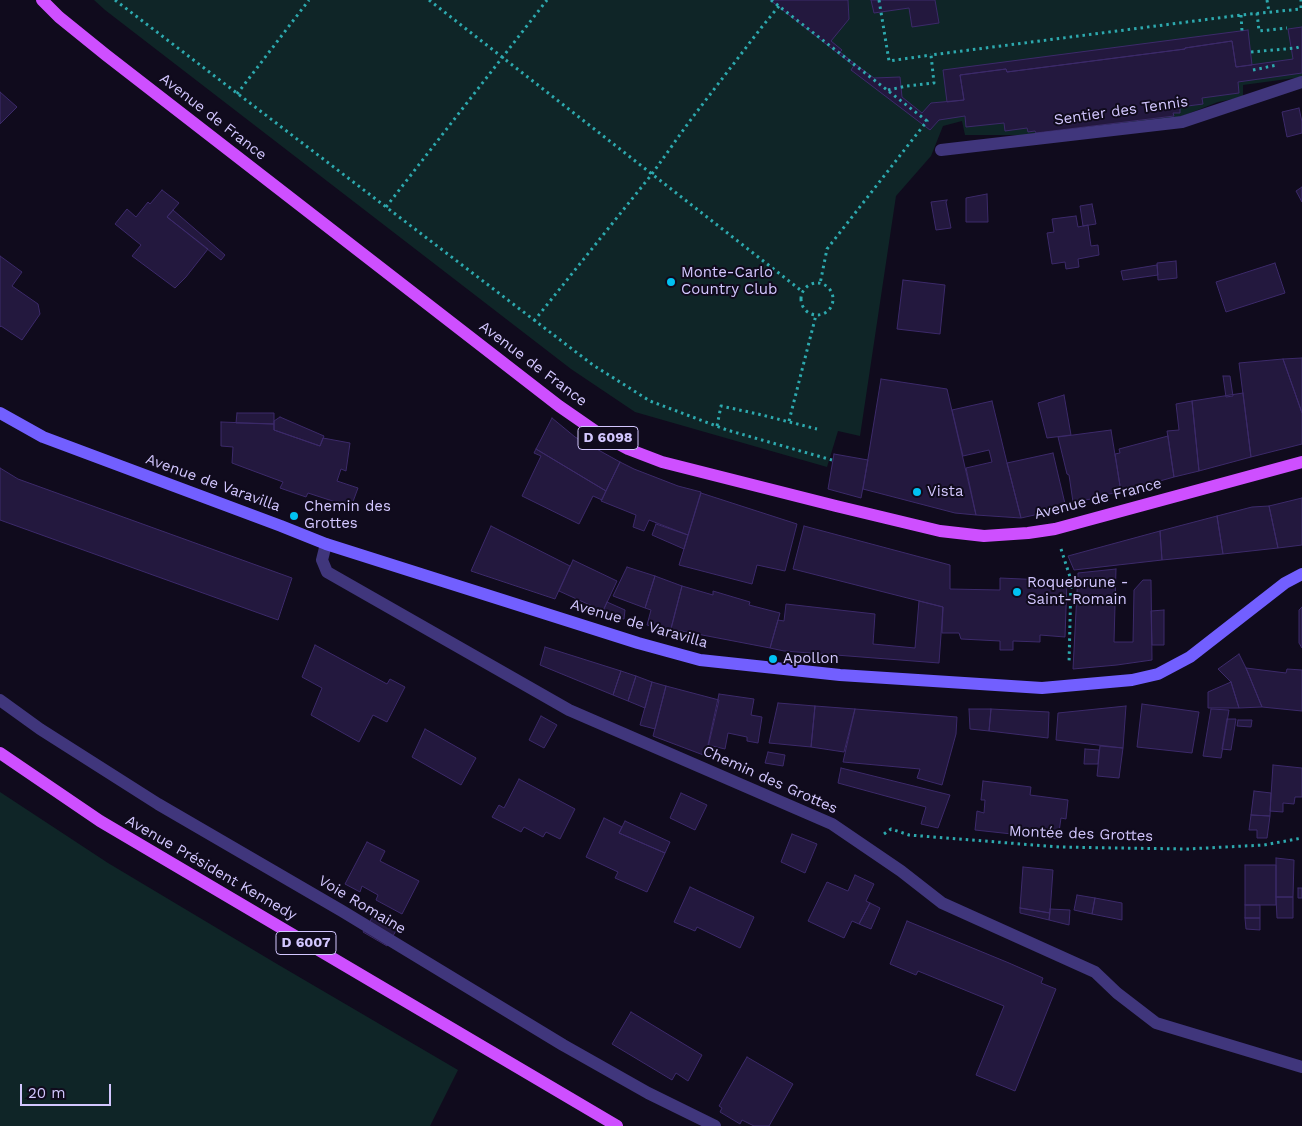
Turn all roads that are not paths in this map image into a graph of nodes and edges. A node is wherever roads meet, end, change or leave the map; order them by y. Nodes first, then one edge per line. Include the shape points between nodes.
1 (42, 0) edge
2 (1302, 82) edge
3 (941, 150) dead end
4 (0, 413) edge
5 (1302, 462) edge
6 (326, 544) junction
7 (1302, 574) edge
8 (0, 700) edge
9 (0, 753) edge
10 (1302, 1067) edge
11 (617, 1126) edge
12 (715, 1126) edge

1 - 5 main road, Avenue de France / D 6098 via 98,48 559,406 598,433 662,462 940,531 984,536 1055,529
2 - 3 street, Sentier des Tennis via 1182,122
4 - 6 street, Avenue de Varavilla via 43,437
6 - 7 street, Avenue de Varavilla via 700,660 840,675 1042,688 1132,680 1158,674 1190,657 1285,583
6 - 10 street, Chemin des Grottes via 322,560 326,572 569,710 832,824 942,902 1094,972 1156,1023
8 - 12 street, Voie Romaine via 158,804 563,1045
9 - 11 main road, Avenue Président Kennedy / D 6007 via 100,821

